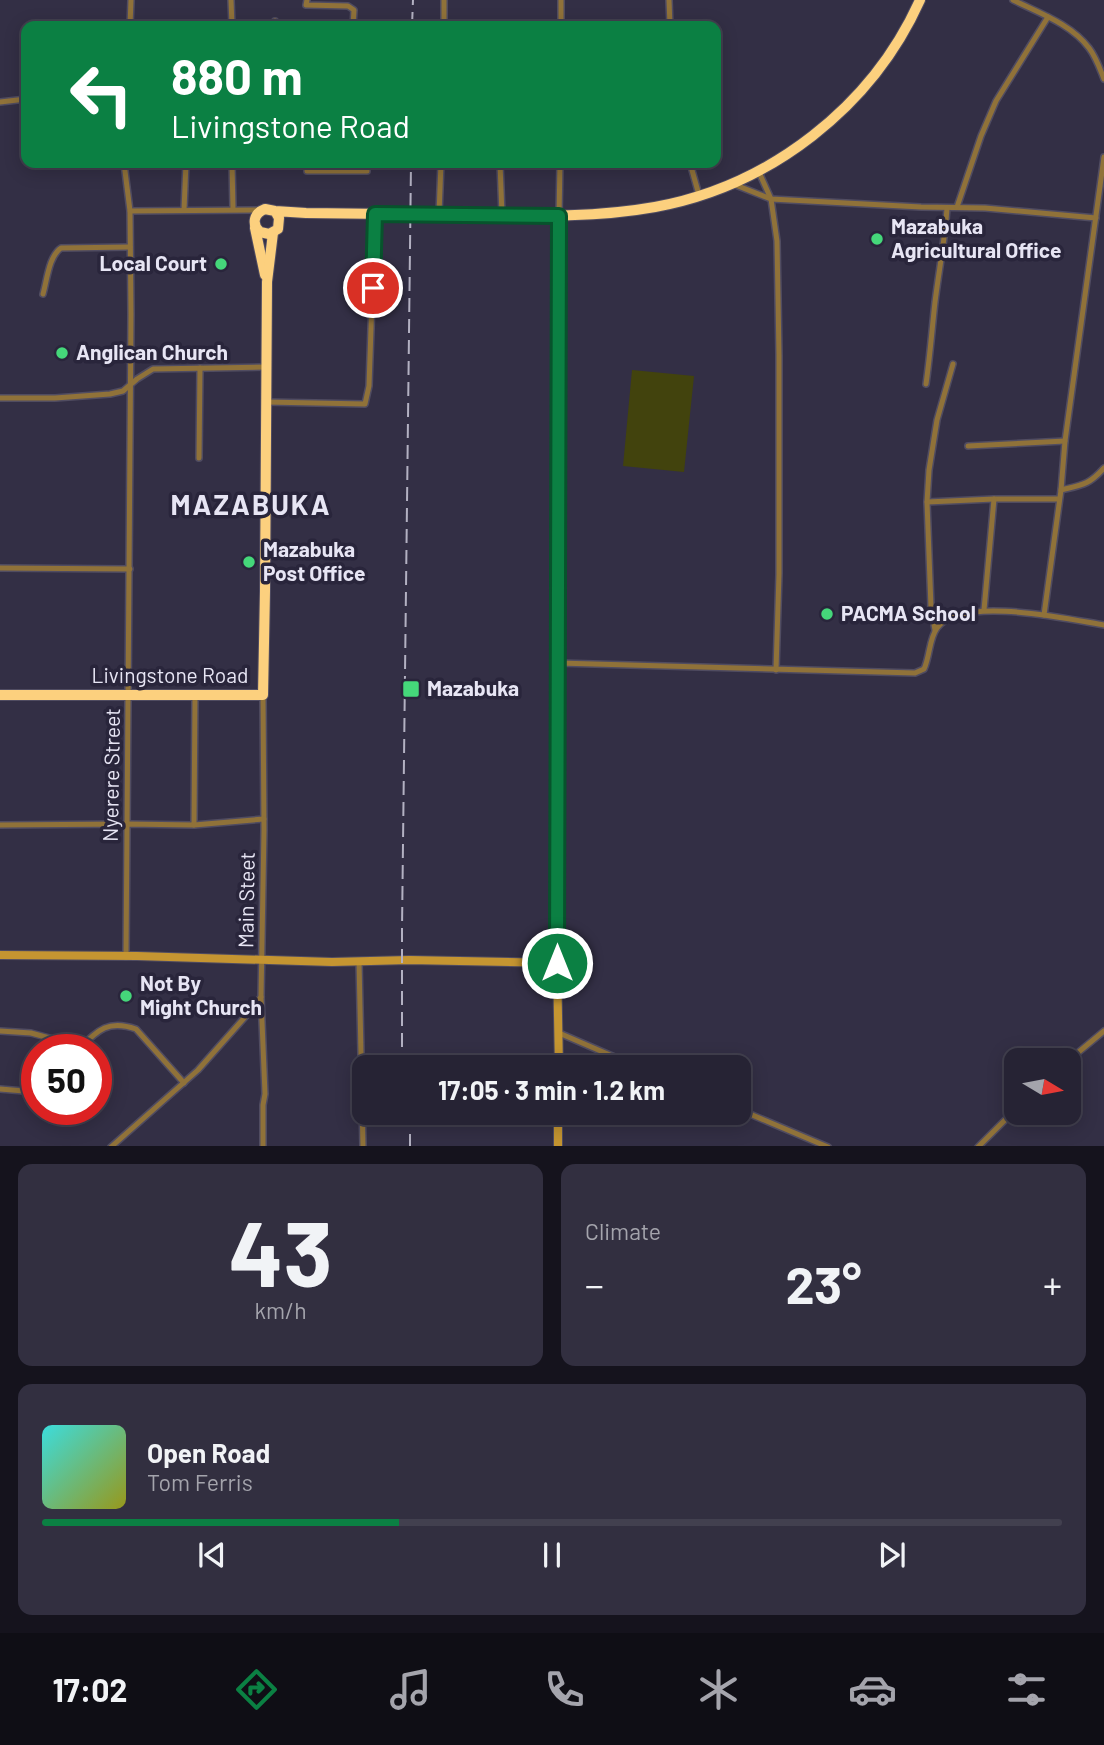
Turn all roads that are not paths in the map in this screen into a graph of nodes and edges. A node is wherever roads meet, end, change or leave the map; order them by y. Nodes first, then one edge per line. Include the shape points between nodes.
1 (131, 0) edge
2 (231, 0) edge
3 (307, 0) edge
4 (444, 0) edge
5 (561, 0) edge
6 (669, 0) edge
7 (920, 0) edge
8 (1013, 0) edge
9 (1048, 17) junction
10 (130, 21) edge
11 (232, 21) edge
12 (353, 21) edge
13 (444, 21) edge
14 (561, 21) edge
15 (670, 21) edge
16 (1104, 79) edge
17 (21, 100) edge
18 (0, 102) edge
19 (1104, 157) edge
20 (125, 168) edge
21 (186, 168) edge
22 (232, 168) edge
23 (347, 168) edge
24 (440, 168) edge
25 (500, 168) edge
26 (560, 168) edge
27 (691, 168) edge
28 (758, 170) junction
29 (307, 171) dead end
30 (347, 171) junction
31 (367, 171) dead end
32 (730, 183) junction
33 (699, 195) junction
34 (771, 199) junction
35 (957, 207) junction
36 (947, 208) junction
37 (236, 209) junction
38 (184, 210) junction
39 (262, 210) junction
40 (130, 211) junction
41 (275, 211) junction
42 (306, 213) junction
43 (375, 214) junction
44 (439, 214) junction
45 (502, 215) junction
46 (559, 216) junction
47 (1096, 218) junction
48 (280, 222) junction
49 (255, 224) junction
50 (273, 233) junction
51 (130, 247) junction
52 (267, 282) junction
53 (43, 294) dead end
54 (953, 364) dead end
55 (266, 367) junction
56 (200, 368) junction
57 (131, 384) junction
58 (926, 384) dead end
59 (0, 398) edge
60 (266, 402) junction
61 (1065, 441) junction
62 (968, 446) dead end
63 (199, 458) dead end
64 (1104, 468) edge
65 (1061, 490) junction
66 (994, 499) junction
67 (1059, 499) junction
68 (927, 502) junction
69 (0, 568) edge
70 (130, 569) junction
71 (984, 610) junction
72 (1044, 615) junction
73 (1104, 625) edge
74 (935, 630) junction
75 (558, 663) junction
76 (776, 670) junction
77 (0, 695) edge
78 (129, 695) junction
79 (195, 695) junction
80 (262, 695) junction
81 (264, 819) junction
82 (128, 824) junction
83 (0, 825) edge
84 (194, 825) junction
85 (0, 955) edge
86 (126, 957) junction
87 (262, 961) junction
88 (359, 961) junction
89 (557, 963) junction
90 (261, 997) junction
91 (0, 1031) edge
92 (1104, 1031) edge
93 (559, 1033) junction
94 (35, 1034) edge
95 (95, 1034) edge
96 (1082, 1049) edge
97 (559, 1055) edge
98 (610, 1055) edge
99 (184, 1083) junction
100 (0, 1089) edge
101 (21, 1091) edge
102 (751, 1114) edge
103 (1004, 1121) edge
104 (558, 1125) edge
105 (111, 1146) edge
106 (263, 1146) edge
107 (363, 1146) edge
108 (558, 1146) edge
109 (828, 1146) edge
110 (978, 1146) edge

1 - 10 street
2 - 11 street
3 - 12 street via 306,5 348,6 354,10
4 - 13 street
5 - 14 street
6 - 15 street
7 - 28 highway via 885,61 855,97 807,140
8 - 9 street
9 - 16 street via 1089,48
9 - 35 street via 996,101
17 - 18 street
19 - 47 street
20 - 40 street, Nyerere Street
21 - 38 street
22 - 37 street
23 - 30 street
24 - 44 street
25 - 45 street
26 - 46 street
27 - 33 street
28 - 32 highway
28 - 34 street
29 - 30 street
30 - 31 street
32 - 33 highway
32 - 34 street
33 - 46 highway via 646,208
34 - 36 street
34 - 76 street via 778,241
35 - 36 street
35 - 47 street
36 - 58 street
37 - 38 street
37 - 39 street
37 - 49 street
38 - 40 street
39 - 41 highway
39 - 49 highway
40 - 51 street, Nyerere Street
41 - 42 highway
41 - 48 highway
42 - 43 highway
42 - 48 highway
43 - 44 highway
43 - 60 street via 365,404
44 - 45 highway
45 - 46 highway
46 - 75 main road
47 - 61 street
48 - 50 highway, Livingstone Road
49 - 50 highway via 264,234
49 - 52 highway, Livingstone Road
50 - 52 highway, Livingstone Road
51 - 53 street via 57,250
51 - 57 street, Nyerere Street
52 - 55 highway, Livingstone Road
54 - 68 street via 933,439
55 - 56 street
55 - 60 highway, Livingstone Road
56 - 57 street via 153,369
56 - 63 street
57 - 59 street via 110,394
57 - 70 street, Nyerere Street
60 - 80 highway, Livingstone Road
61 - 62 street
61 - 65 street
64 - 65 street via 1094,480
65 - 67 street
66 - 67 street
66 - 68 street
66 - 71 street
67 - 72 street
68 - 74 street
69 - 70 street
70 - 78 street, Nyerere Street
71 - 72 street
71 - 74 street via 946,620
72 - 73 street
74 - 76 street via 926,664 915,673
75 - 76 street
75 - 89 main road
77 - 78 highway, Livingstone Road
78 - 79 highway, Livingstone Road
78 - 82 street, Nyerere Street
79 - 80 highway, Livingstone Road
79 - 84 street
80 - 81 street, Main Steet
81 - 84 street
81 - 87 street, Main Steet
82 - 83 street
82 - 84 street
82 - 86 street, Nyerere Street
85 - 86 main road
86 - 87 main road
87 - 88 main road
87 - 90 street, Main Steet
88 - 89 main road
88 - 107 street
89 - 93 main road
90 - 99 street
90 - 106 street, Main Steet
91 - 94 street
92 - 96 street
93 - 97 main road
93 - 98 street
95 - 99 street via 106,1027 136,1028
99 - 105 street
100 - 101 street
102 - 109 street
103 - 110 street
104 - 108 main road

